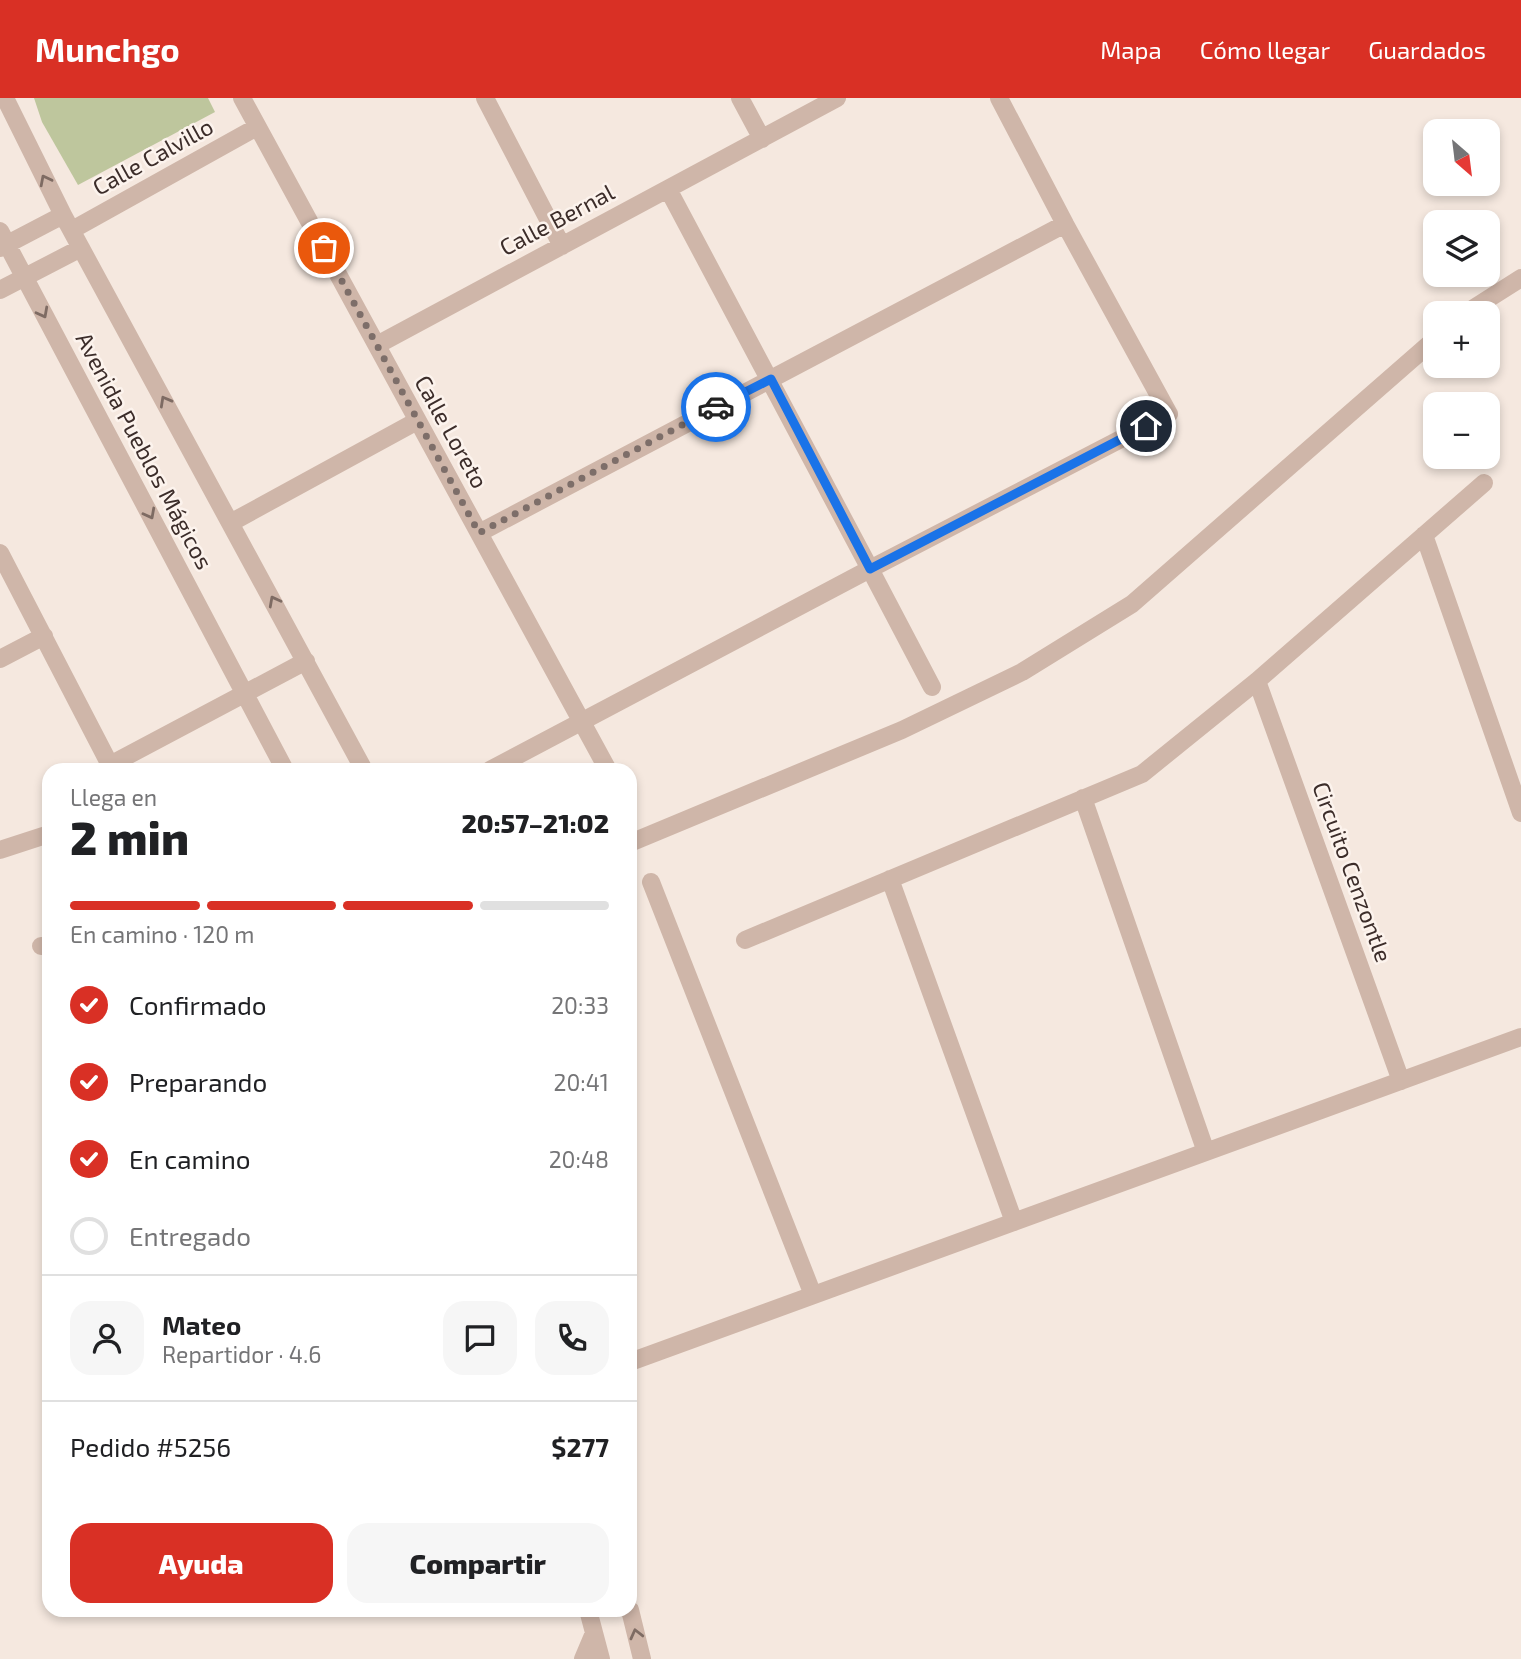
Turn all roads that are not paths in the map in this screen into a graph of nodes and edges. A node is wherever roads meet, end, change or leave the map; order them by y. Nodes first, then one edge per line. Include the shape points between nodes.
1 (5, 98) edge
2 (242, 98) edge
3 (485, 98) edge
4 (740, 98) edge
5 (837, 98) edge
6 (999, 98) edge
7 (255, 122) junction
8 (762, 139) junction
9 (668, 189) junction
10 (67, 222) junction
11 (1065, 224) junction
12 (2, 241) edge
13 (562, 246) junction
14 (81, 248) junction
15 (24, 277) junction
16 (1521, 278) edge
17 (0, 290) edge
18 (1484, 301) edge
19 (377, 345) junction
20 (1423, 349) edge
21 (771, 379) junction
22 (417, 421) junction
23 (1484, 482) dead end
24 (232, 522) junction
25 (479, 533) junction
26 (1424, 535) junction
27 (0, 552) edge
28 (870, 569) junction
29 (44, 636) junction
30 (0, 659) edge
31 (306, 661) junction
32 (1257, 681) junction
33 (932, 687) dead end
34 (246, 694) junction
35 (581, 720) junction
36 (109, 763) edge
37 (114, 763) edge
38 (281, 763) edge
39 (360, 763) edge
40 (503, 763) edge
41 (604, 763) edge
42 (1083, 797) junction
43 (1521, 813) edge
44 (42, 836) edge
45 (637, 840) edge
46 (0, 850) edge
47 (890, 878) junction
48 (652, 882) dead end
49 (745, 940) dead end
50 (1521, 1037) edge
51 (1401, 1081) junction
52 (1206, 1152) junction
53 (1013, 1222) junction
54 (813, 1295) junction
55 (637, 1359) edge
56 (590, 1617) edge
57 (632, 1617) edge
58 (594, 1633) junction
59 (583, 1659) edge
60 (601, 1659) edge
61 (642, 1659) edge

10 -> 1 street
2 - 7 street, Calle Loreto
3 - 13 street
4 - 8 street
5 - 8 street, Calle Bernal
6 - 11 street
7 - 10 street, Calle Calvillo
7 - 19 street, Calle Loreto
8 - 9 street, Calle Bernal
9 - 13 street, Calle Bernal
9 - 21 street
10 - 12 street, Calle Calvillo
10 - 14 street
11 - 21 street
11 - 28 street via 1169,414
12 - 15 street, Avenida Pueblos Mágicos
13 - 19 street, Calle Bernal
14 - 15 street
24 -> 14 street
15 - 17 street
15 -> 34 street, Avenida Pueblos Mágicos
16 - 18 street
19 - 22 street, Calle Loreto
20 - 45 street via 1132,604 1033,666 902,730
21 - 25 street
21 - 28 street
22 - 24 street
22 - 25 street, Calle Loreto
23 - 26 street
31 -> 24 street
25 - 35 street, Calle Loreto
26 - 32 street
26 - 43 street
27 - 29 street
28 - 33 street
28 - 35 street
29 - 30 street
29 - 36 street
31 - 34 street
31 - 39 street
32 - 42 street via 1142,774
32 - 51 street, Circuito Cenzontle
34 - 37 street
34 - 38 street, Avenida Pueblos Mágicos
35 - 40 street
35 - 41 street, Calle Loreto
42 - 47 street
42 - 52 street
44 - 46 street
47 - 49 street
47 - 53 street
48 - 54 street
50 - 51 street
51 - 52 street
52 - 53 street
53 - 54 street
54 - 55 street
56 - 58 street
61 -> 57 street
58 - 59 street
58 - 60 street

